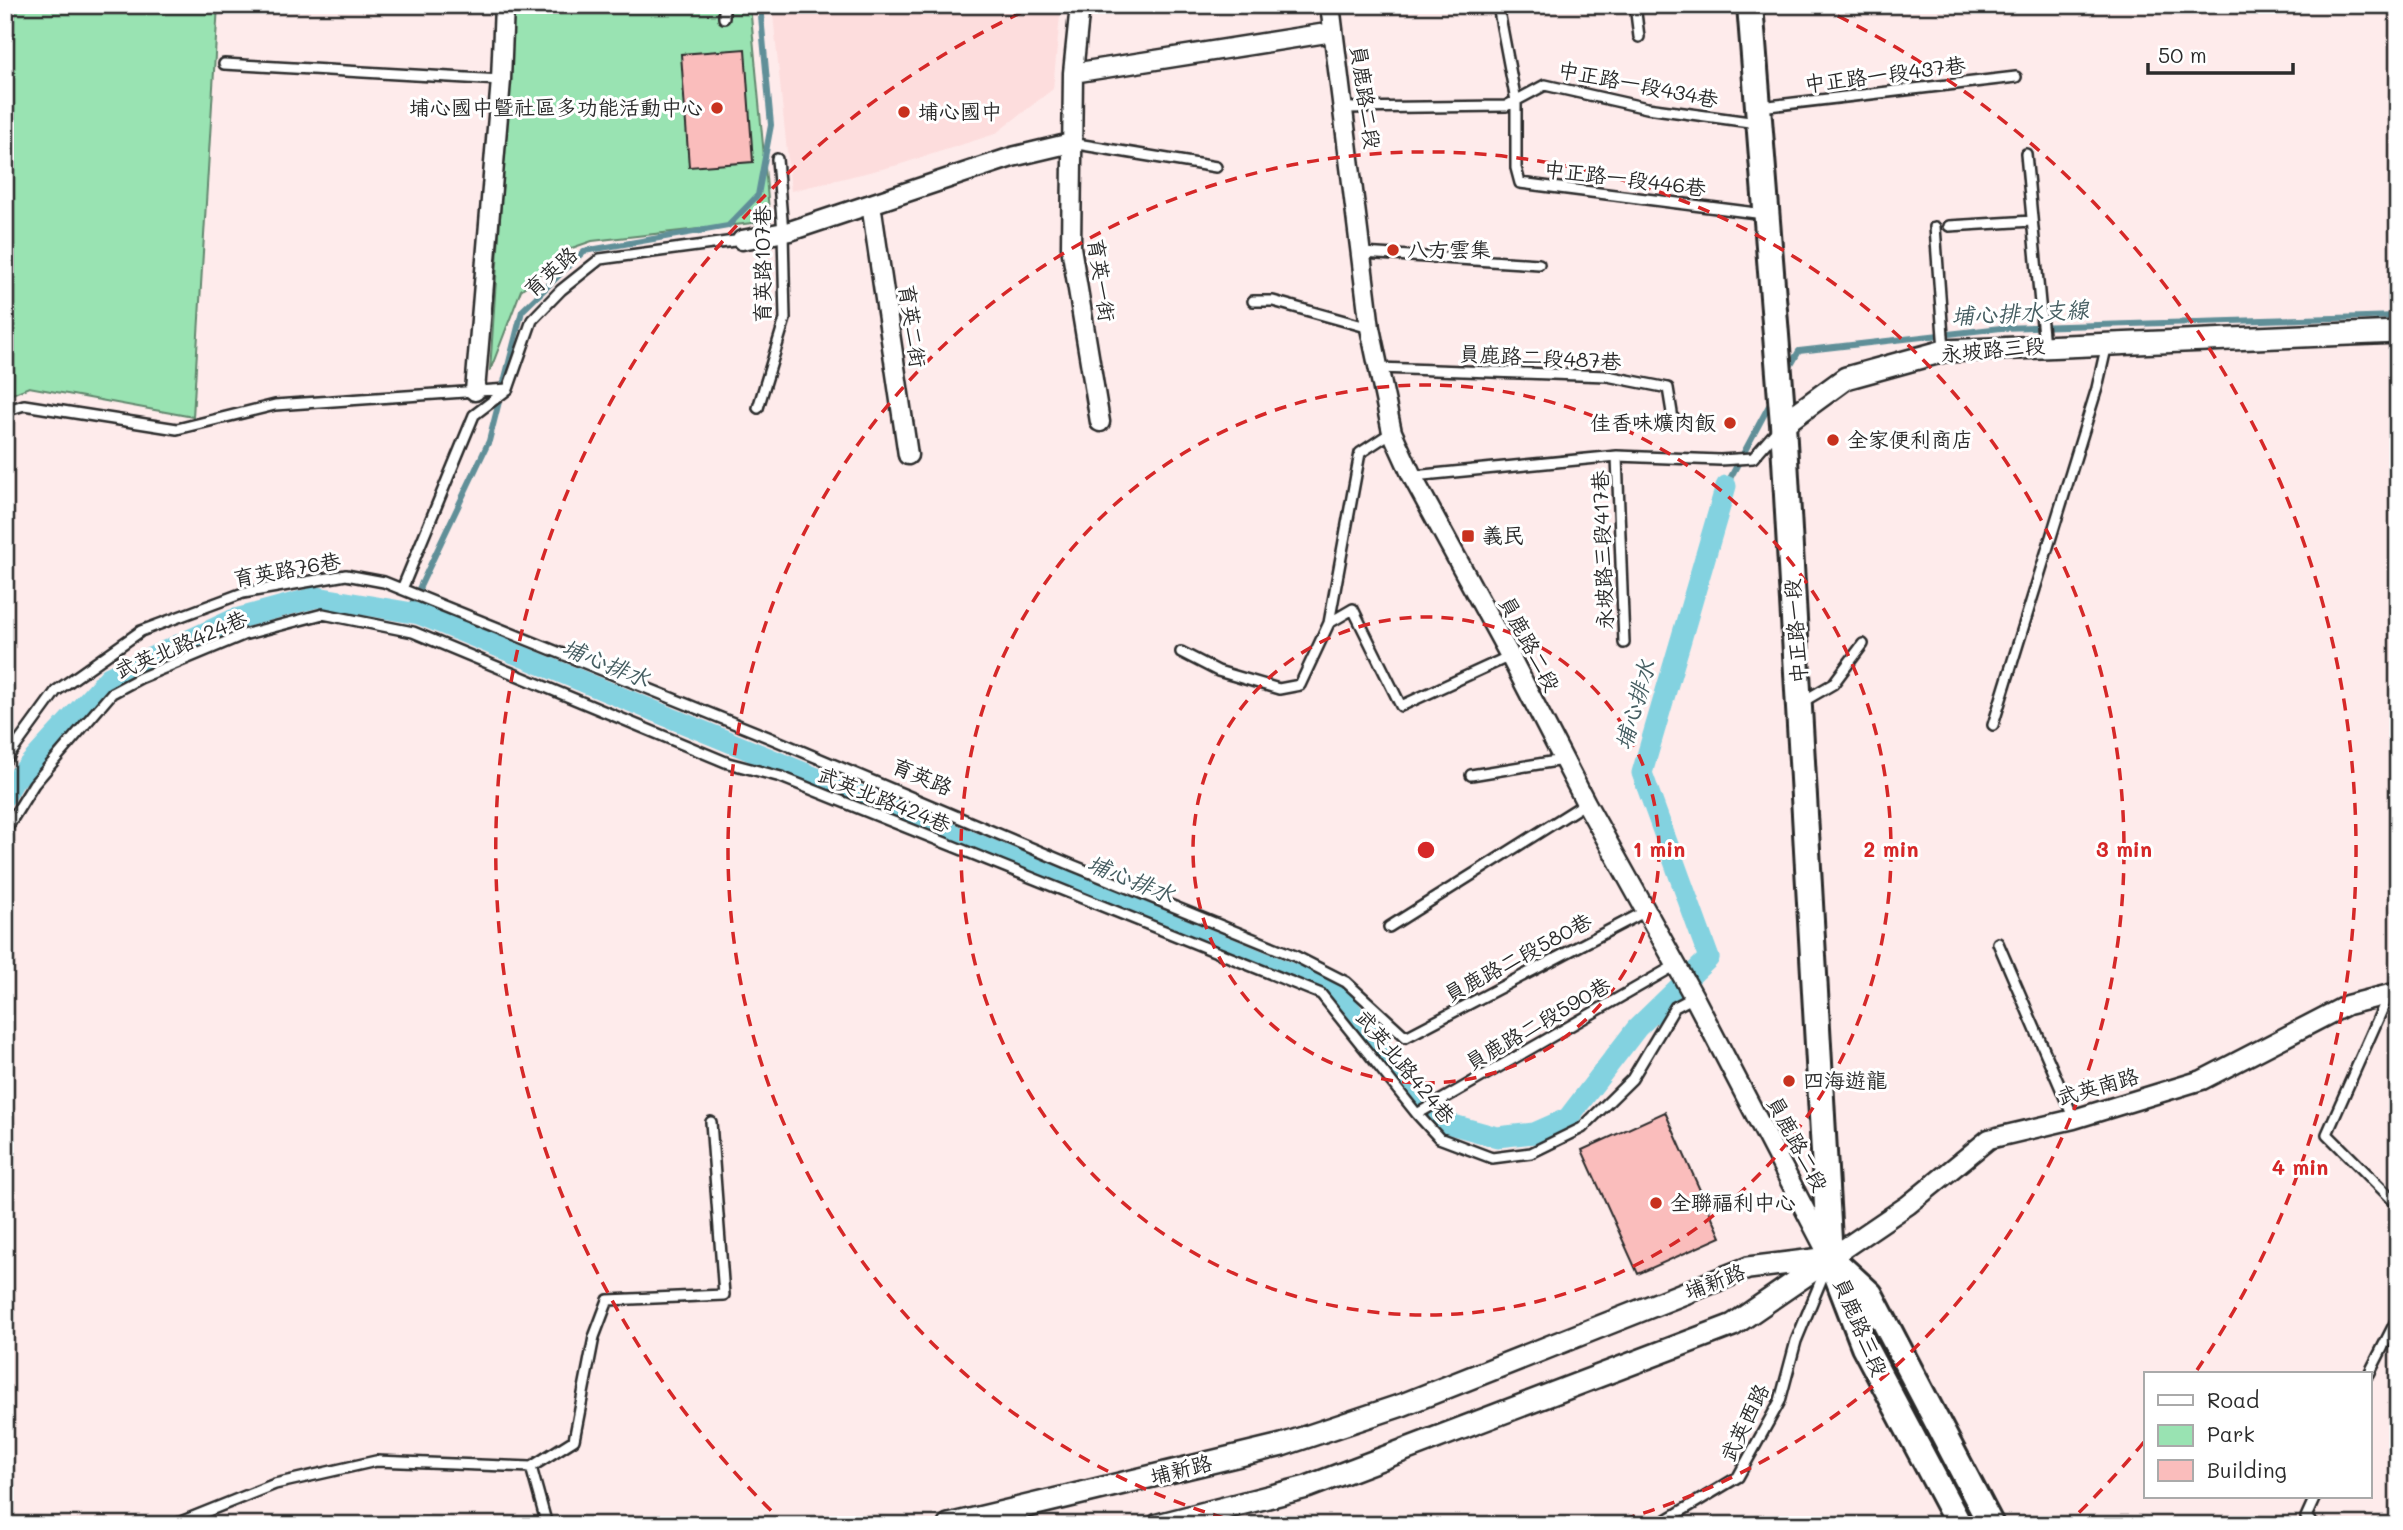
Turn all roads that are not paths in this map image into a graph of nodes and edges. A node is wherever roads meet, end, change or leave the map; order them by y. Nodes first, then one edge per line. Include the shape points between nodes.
1 (504, 5) edge
2 (724, 5) edge
3 (1080, 5) edge
4 (1330, 5) edge
5 (1501, 5) edge
6 (1635, 5) edge
7 (1750, 5) edge
8 (724, 18) dead end
9 (1333, 32) junction
10 (1639, 37) dead end
11 (223, 64) dead end
12 (1073, 73) junction
13 (2016, 78) dead end
14 (501, 80) junction
15 (1516, 101) junction
16 (1344, 108) junction
17 (1758, 115) junction
18 (1071, 143) junction
19 (2026, 154) dead end
20 (777, 159) dead end
21 (1216, 167) dead end
22 (871, 204) junction
23 (1766, 215) junction
24 (2032, 221) junction
25 (1949, 226) dead end
26 (1936, 227) dead end
27 (783, 232) junction
28 (742, 240) joint
29 (1362, 253) junction
30 (1539, 264) dead end
31 (1253, 301) dead end
32 (1370, 328) junction
33 (2398, 332) edge
34 (2107, 343) junction
35 (2044, 346) junction
36 (1944, 351) junction
37 (1378, 368) junction
38 (508, 389) junction
39 (475, 391) junction
40 (758, 408) dead end
41 (5, 411) edge
42 (1673, 419) dead end
43 (1100, 422) dead end
44 (1783, 424) junction
45 (1392, 432) junction
46 (908, 455) dead end
47 (1617, 456) junction
48 (1412, 476) junction
49 (402, 589) junction
50 (1329, 623) junction
51 (1624, 643) dead end
52 (1864, 644) dead end
53 (1181, 652) dead end
54 (1510, 656) junction
55 (1800, 703) junction
56 (1993, 725) dead end
57 (1563, 760) junction
58 (5, 761) edge
59 (1471, 775) dead end
60 (1586, 803) junction
61 (5, 831) edge
62 (1646, 911) junction
63 (1389, 927) dead end
64 (1998, 943) dead end
65 (1676, 965) junction
66 (2393, 993) edge
67 (1694, 997) junction
68 (1406, 1037) joint
69 (1418, 1114) junction
70 (2074, 1119) junction
71 (711, 1122) dead end
72 (2398, 1205) edge
73 (1830, 1258) junction
74 (2398, 1317) edge
75 (2370, 1372) edge
76 (531, 1467) junction
77 (2315, 1498) edge
78 (173, 1525) edge
79 (547, 1525) edge
80 (949, 1525) edge
81 (1158, 1525) edge
82 (1658, 1525) edge
83 (1959, 1525) edge
84 (1991, 1525) edge
85 (2314, 1525) edge

1 - 14 street
2 - 8 lane
3 - 12 street
4 - 9 street, 員鹿路二段
5 - 15 lane
6 - 10 lane
7 - 17 main road, 中正路一段
9 - 12 street
9 - 16 street, 員鹿路二段
11 - 14 lane
12 - 18 street
13 - 17 lane, 中正路一段437巷
14 - 39 street
15 - 16 lane, 中正路一段434巷 via 1506,106
15 - 17 lane, 中正路一段434巷 via 1545,85 1647,108
15 - 23 lane, 中正路一段446巷 via 1520,183
16 - 29 street, 員鹿路二段
17 - 23 main road, 中正路一段
18 - 21 lane
18 - 22 street, 育英路 via 1012,157
18 - 43 street, 育英一街 via 1071,247
19 - 24 lane
20 - 27 lane, 育英路107巷
22 - 27 street, 育英路
22 - 46 street, 育英二街
23 - 44 main road, 中正路一段
24 - 25 lane
24 - 35 lane
26 - 36 lane
27 - 28 street, 育英路
27 - 40 lane, 育英路107巷 via 785,319
28 - 38 lane, 育英路 via 600,259 532,320
29 - 30 lane
29 - 32 street, 員鹿路二段
31 - 32 lane via 1273,301
32 - 37 street, 員鹿路二段
33 - 34 street, 永坡路三段
34 - 35 street, 永坡路三段
34 - 56 lane
35 - 36 street, 永坡路三段
36 - 44 street, 永坡路三段 via 1846,378
37 - 42 lane, 員鹿路二段487巷 via 1607,376 1668,388
37 - 45 street, 員鹿路二段
38 - 39 lane
38 - 49 lane via 474,415
39 - 41 lane via 275,404 177,429 24,405
44 - 47 lane, 永坡路三段 via 1753,458
44 - 55 main road, 中正路一段
45 - 48 street, 員鹿路二段
45 - 50 lane via 1360,453
47 - 48 lane, 永坡路三段
47 - 51 lane, 永坡路三段417巷
48 - 54 street, 員鹿路二段
49 - 58 lane, 育英路76巷 via 346,575 243,593 141,631 56,691
49 - 68 lane, 育英路 via 1296,956 1346,982
50 - 53 lane via 1300,685 1279,689 1218,671
50 - 54 lane via 1353,609 1401,706
52 - 55 lane via 1833,684
54 - 57 street, 員鹿路二段
55 - 73 main road, 中正路一段
57 - 59 lane
57 - 60 street, 員鹿路二段
60 - 62 street, 員鹿路二段
60 - 63 lane
61 - 69 lane, 武英北路424巷 via 34,783 112,693 140,678 243,635 323,614 400,629 728,763 780,777 1321,994
62 - 65 street, 員鹿路二段
62 - 68 lane, 員鹿路二段580巷
64 - 70 lane
65 - 67 street, 員鹿路二段
65 - 69 lane, 員鹿路二段590巷
66 - 70 street, 武英南路 via 2347,1005 2203,1080
66 - 72 lane via 2327,1134
67 - 69 lane, 武英北路424巷 via 1675,1007 1632,1079 1582,1128 1531,1153 1492,1158 1439,1138
67 - 73 street, 員鹿路二段
70 - 73 street, 武英南路 via 1989,1139 1908,1205
71 - 76 lane via 724,1295 608,1300 594,1338 575,1440
73 - 80 street, 埔新路 via 1748,1268 1402,1405 1282,1445
73 - 81 street, 埔新路 via 1733,1325 1307,1487
73 - 82 lane, 武英西路 via 1796,1341 1780,1401 1738,1477
73 - 83 main road, 員鹿路三段 via 1864,1346
73 - 84 main road, 員鹿路三段 via 1870,1294
74 - 75 lane
76 - 78 lane via 376,1461 275,1485
76 - 79 lane
77 - 85 lane via 2306,1517

